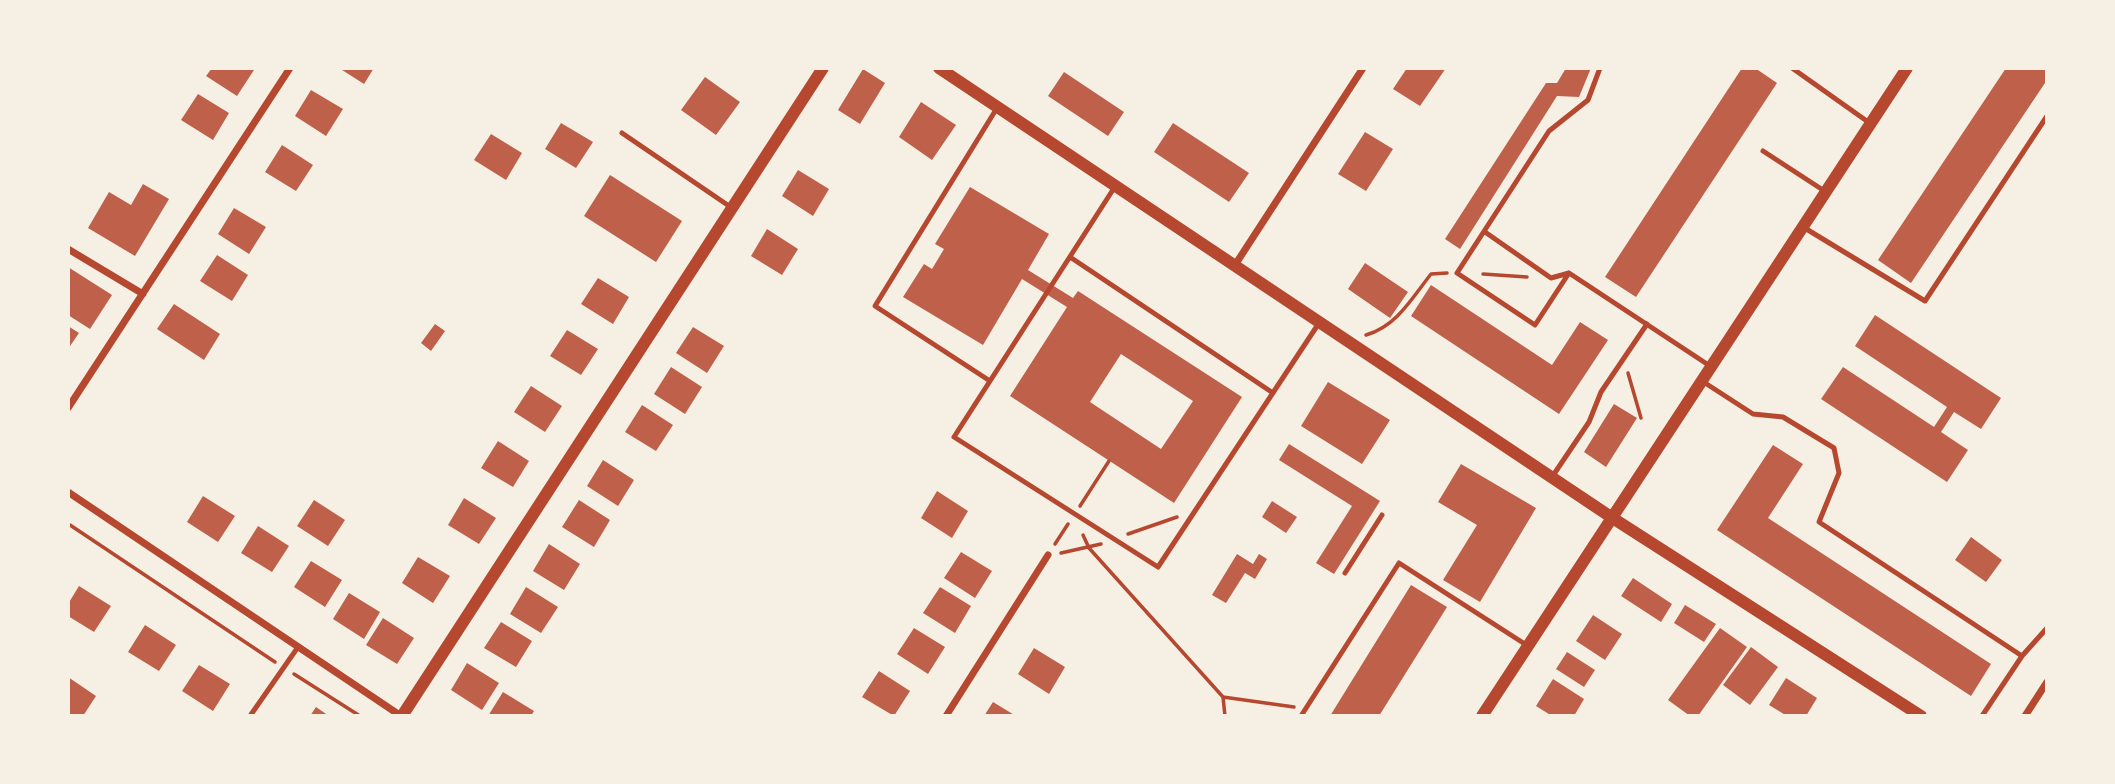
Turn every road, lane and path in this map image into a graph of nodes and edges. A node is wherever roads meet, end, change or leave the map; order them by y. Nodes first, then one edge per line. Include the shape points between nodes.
1 (290, 68) edge
2 (823, 68) edge
3 (939, 68) edge
4 (1363, 68) edge
5 (1600, 68) edge
6 (1792, 68) edge
7 (1907, 68) edge
8 (998, 107) junction
9 (2047, 116) edge
10 (1871, 124) junction
11 (622, 133) dead end
12 (1763, 150) dead end
13 (1116, 186) junction
14 (1826, 192) junction
15 (732, 208) junction
16 (1803, 227) junction
17 (1485, 232) junction
18 (68, 249) edge
19 (1070, 257) junction
20 (1235, 265) junction
21 (1457, 273) junction
22 (1569, 273) junction
23 (1552, 278) junction
24 (143, 294) junction
25 (1320, 322) junction
26 (1647, 324) junction
27 (1348, 340) junction
28 (1624, 357) junction
29 (1710, 367) junction
30 (1702, 380) junction
31 (990, 381) junction
32 (1273, 393) junction
33 (68, 408) edge
34 (1641, 418) dead end
35 (1552, 477) junction
36 (68, 492) edge
37 (1074, 514) junction
38 (1382, 514) dead end
39 (1611, 517) junction
40 (70, 525) dead end
41 (1048, 555) dead end
42 (1345, 573) dead end
43 (2047, 628) edge
44 (1528, 646) junction
45 (298, 647) junction
46 (2022, 656) junction
47 (285, 668) junction
48 (2047, 682) edge
49 (1223, 697) junction
50 (1306, 709) junction
51 (250, 716) edge
52 (360, 716) edge
53 (402, 716) edge
54 (946, 716) edge
55 (1225, 716) edge
56 (1301, 716) edge
57 (1482, 716) edge
58 (1921, 716) edge
59 (1982, 716) edge
60 (2025, 716) edge

1 - 24 street
2 - 15 street
3 - 8 street
4 - 20 street
5 - 17 lane via 1588,100 1549,131
6 - 10 lane
7 - 10 street
8 - 13 street
8 - 31 lane via 875,306
9 - 16 lane via 1925,301
10 - 14 street
11 - 15 lane
12 - 14 lane
13 - 19 lane
13 - 20 street
14 - 16 street
15 - 53 street
16 - 29 street
17 - 21 lane
17 - 23 lane
18 - 24 street
19 - 31 lane
19 - 32 lane
20 - 25 street
21 - 22 lane via 1535,325
21 - 23 path
21 - 27 path via 1431,274 1383,330
22 - 23 lane
22 - 26 lane
24 - 33 street
25 - 27 street
25 - 32 lane
26 - 28 lane
26 - 29 lane
27 - 35 street
28 - 34 path
28 - 35 lane
29 - 30 street
30 - 39 street
30 - 46 lane via 1753,414 1783,417 1834,448 1839,473 1819,522
31 - 37 lane via 954,438
32 - 37 lane via 1158,566
35 - 39 street
36 - 45 street
37 - 49 path via 1089,548
38 - 42 lane
39 - 44 street
39 - 58 street
40 - 47 path
41 - 54 street
43 - 46 lane
44 - 50 lane via 1399,563
44 - 57 street
45 - 47 lane
45 - 53 street
46 - 59 lane
47 - 51 lane
47 - 52 path
48 - 60 street
49 - 50 path
49 - 55 path
50 - 56 lane

